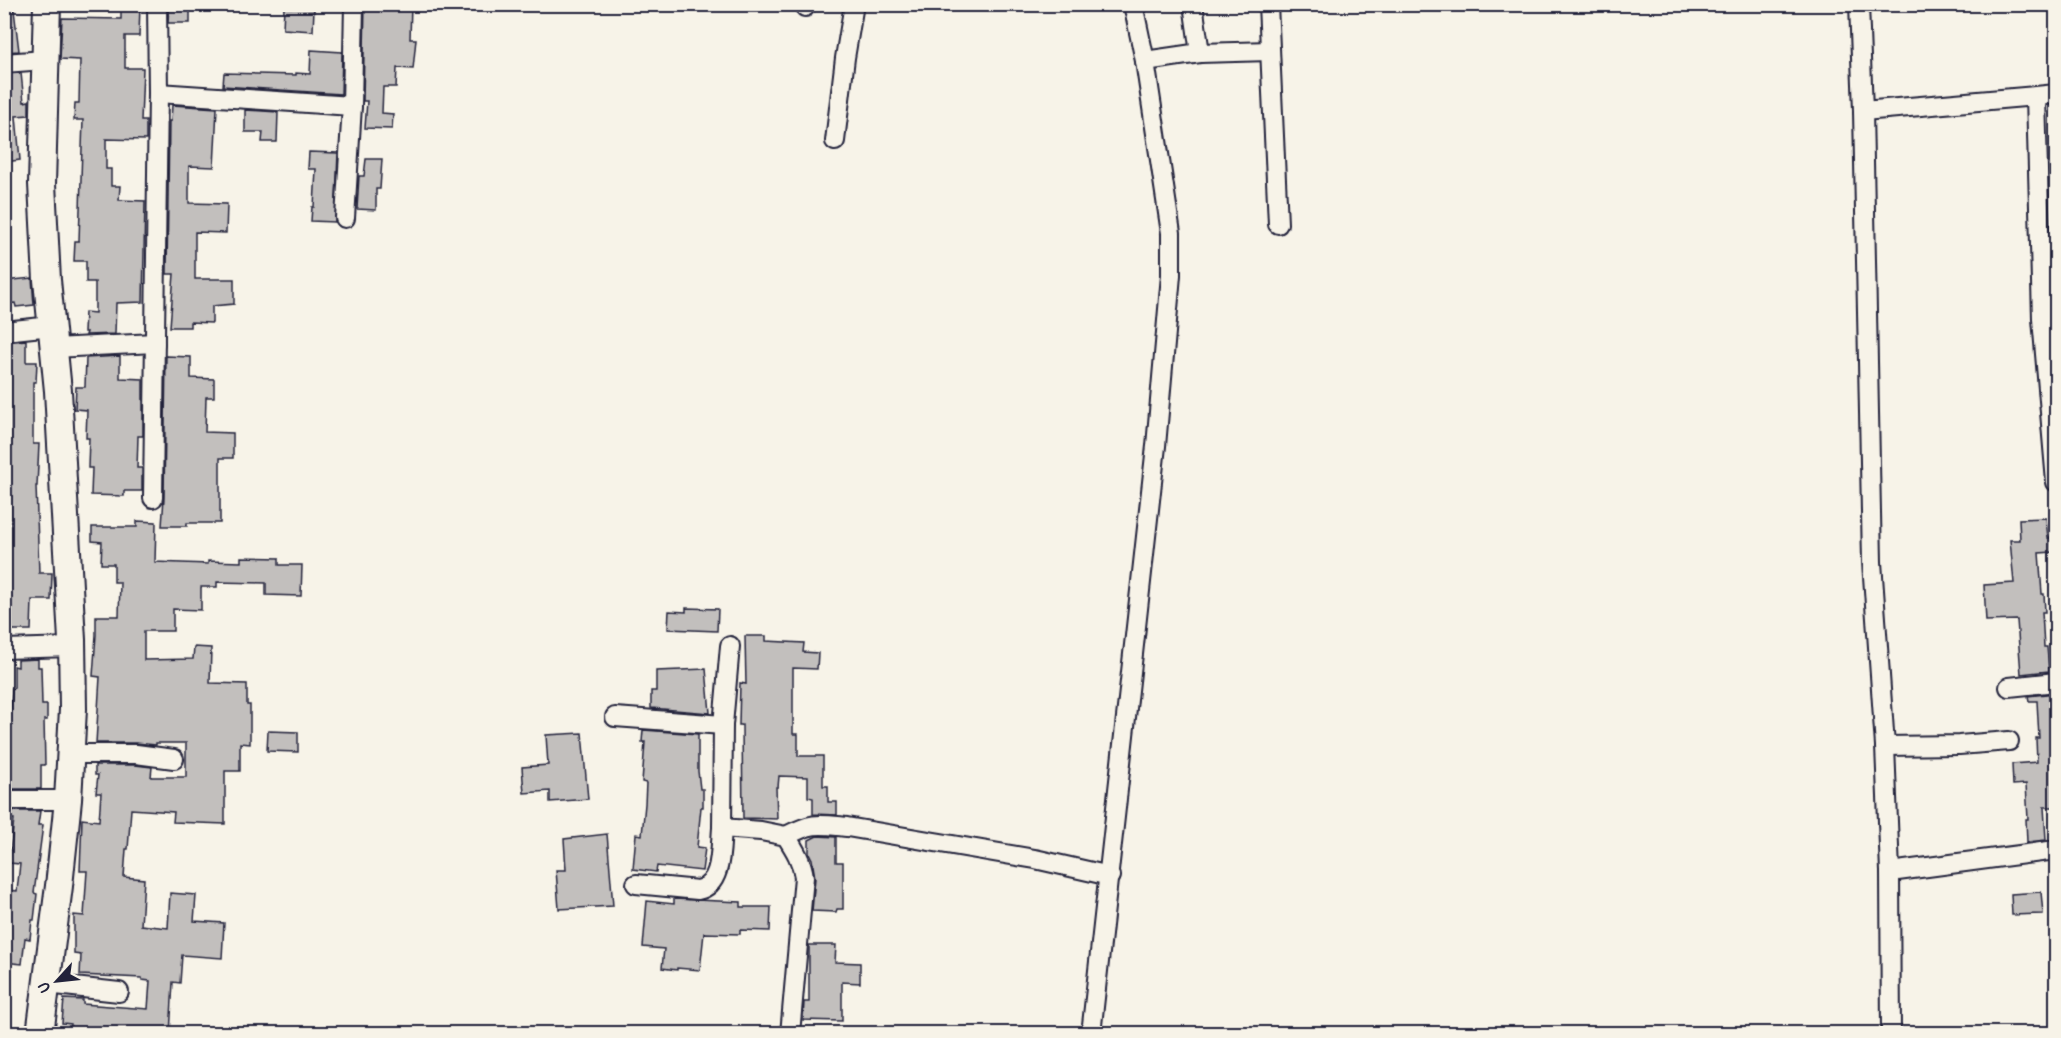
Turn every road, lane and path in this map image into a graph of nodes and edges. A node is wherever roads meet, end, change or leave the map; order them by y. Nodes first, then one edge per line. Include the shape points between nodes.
1 (47, 4) edge
2 (157, 4) edge
3 (354, 4) edge
4 (854, 4) edge
5 (1133, 4) edge
6 (1193, 4) edge
7 (1268, 4) edge
8 (1859, 4) edge
9 (1270, 51) junction
10 (1200, 53) junction
11 (45, 60) junction
12 (1145, 61) junction
13 (4, 63) edge
14 (158, 93) junction
15 (2056, 94) edge
16 (2036, 96) junction
17 (352, 106) junction
18 (1863, 111) junction
19 (835, 141) dead end
20 (345, 218) dead end
21 (1278, 224) dead end
22 (4, 331) edge
23 (53, 337) junction
24 (155, 343) junction
25 (2056, 482) edge
26 (153, 498) dead end
27 (730, 646) dead end
28 (72, 647) junction
29 (4, 649) edge
30 (2056, 682) edge
31 (2009, 687) dead end
32 (615, 717) dead end
33 (723, 725) junction
34 (2009, 741) dead end
35 (1885, 746) junction
36 (71, 754) junction
37 (174, 759) dead end
38 (4, 800) edge
39 (68, 800) junction
40 (722, 828) junction
41 (786, 836) junction
42 (2056, 850) edge
43 (1890, 872) junction
44 (1110, 876) junction
45 (636, 884) dead end
46 (47, 984) junction
47 (119, 992) dead end
48 (40, 1034) edge
49 (790, 1034) edge
50 (1091, 1034) edge
51 (1891, 1034) edge

1 - 11 street
2 - 14 street
3 - 17 street
4 - 19 street
5 - 12 street
6 - 10 street
7 - 9 street
8 - 18 street
9 - 10 street
9 - 21 street
10 - 12 street
11 - 13 street
11 - 23 street via 42,184
12 - 44 street via 1171,233 1171,275
14 - 17 street
14 - 24 street
15 - 16 street
16 - 18 street
16 - 25 street via 2042,319
17 - 20 street
18 - 35 street via 1872,562
22 - 23 street
23 - 24 street
23 - 28 street
24 - 26 street
27 - 33 street
28 - 29 street
28 - 36 street
30 - 31 street
32 - 33 street
33 - 40 street
34 - 35 street
35 - 43 street
36 - 37 street via 136,754
36 - 39 street
38 - 39 street
39 - 46 street
40 - 41 street
40 - 45 street via 718,865 706,889
41 - 44 street via 816,823 1035,859
41 - 49 street via 800,859 804,877
42 - 43 street
43 - 51 street
44 - 50 street
46 - 47 street
46 - 48 street

